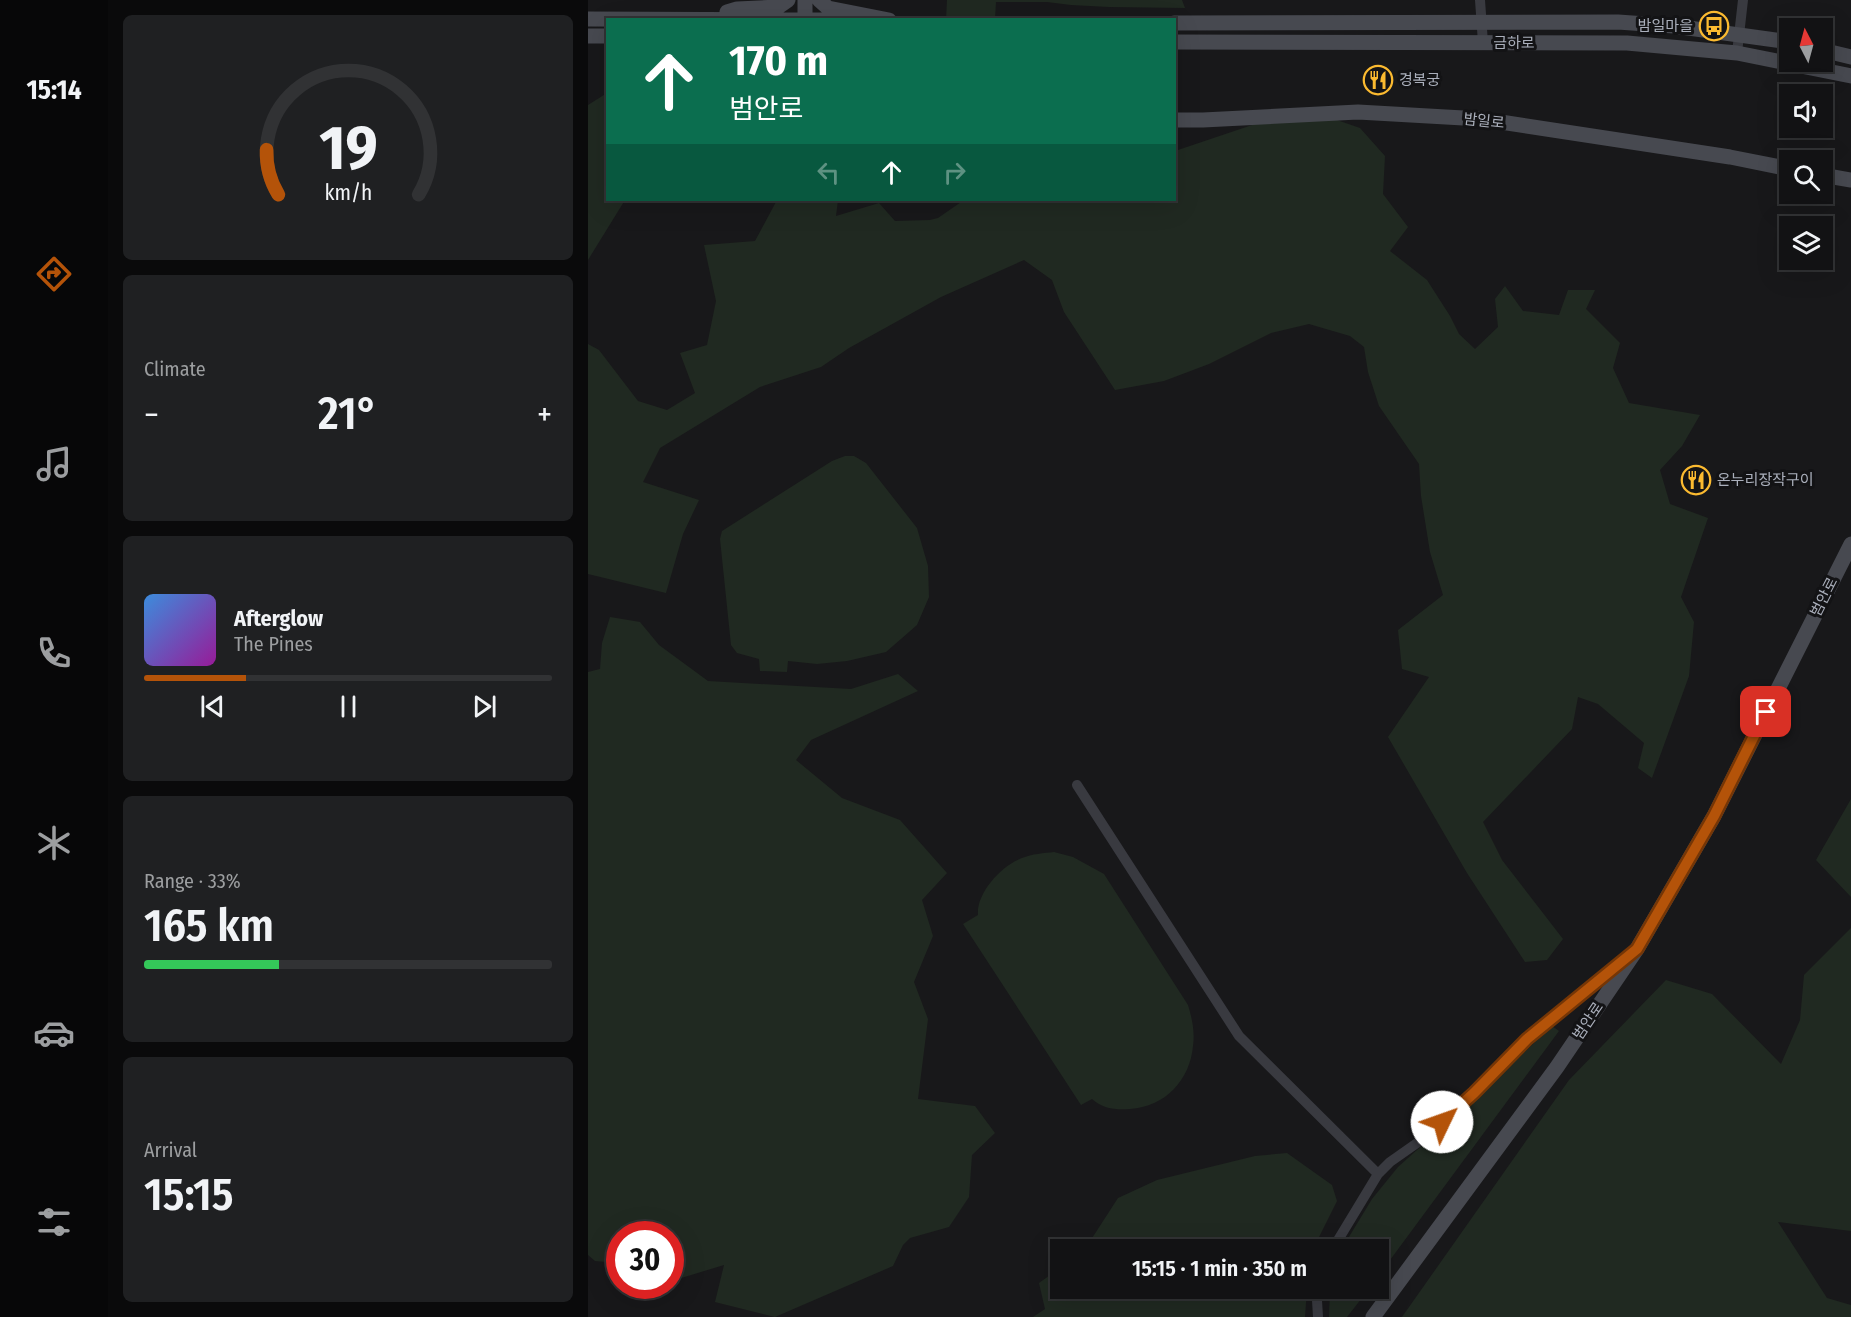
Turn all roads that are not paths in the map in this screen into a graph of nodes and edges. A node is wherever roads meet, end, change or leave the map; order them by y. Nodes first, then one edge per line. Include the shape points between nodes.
1 (788, 0) edge
2 (805, 0) edge
3 (819, 0) edge
4 (1480, 0) edge
5 (1743, 0) edge
6 (706, 18) edge
7 (805, 18) edge
8 (879, 18) edge
9 (588, 19) edge
10 (606, 19) edge
11 (1176, 23) edge
12 (1482, 23) junction
13 (1739, 34) junction
14 (588, 36) edge
15 (606, 36) edge
16 (1779, 40) edge
17 (1176, 42) edge
18 (1482, 43) junction
19 (1737, 53) junction
20 (1833, 53) edge
21 (1851, 57) edge
22 (1851, 76) edge
23 (1176, 120) edge
24 (1779, 167) edge
25 (1833, 177) edge
26 (1851, 180) edge
27 (1851, 544) edge
28 (1077, 785) dead end
29 (1637, 949) junction
30 (1378, 1174) junction
31 (1339, 1239) edge
32 (1317, 1299) edge
33 (1318, 1317) edge
34 (1373, 1317) edge

1 - 6 main road via 778,7 737,9
2 - 7 main road
3 - 8 main road via 828,8
4 - 12 street
5 - 13 street
9 - 10 main road
11 - 12 main road, 금하로
12 - 13 main road, 금하로 via 1618,22
12 - 18 street
13 - 16 main road, 금하로
13 - 19 street
14 - 15 main road
17 - 18 main road, 금하로
18 - 19 main road, 금하로 via 1627,43
19 - 22 main road, 금하로
20 - 21 main road
23 - 24 main road, 밤일로 via 1358,112 1481,119
25 - 26 main road
27 - 29 main road, 범안로 via 1714,816
28 - 30 street via 1239,1036
29 - 30 street via 1527,1039 1427,1136
29 - 34 main road, 범안로 via 1557,1067
30 - 31 street
32 - 33 street

